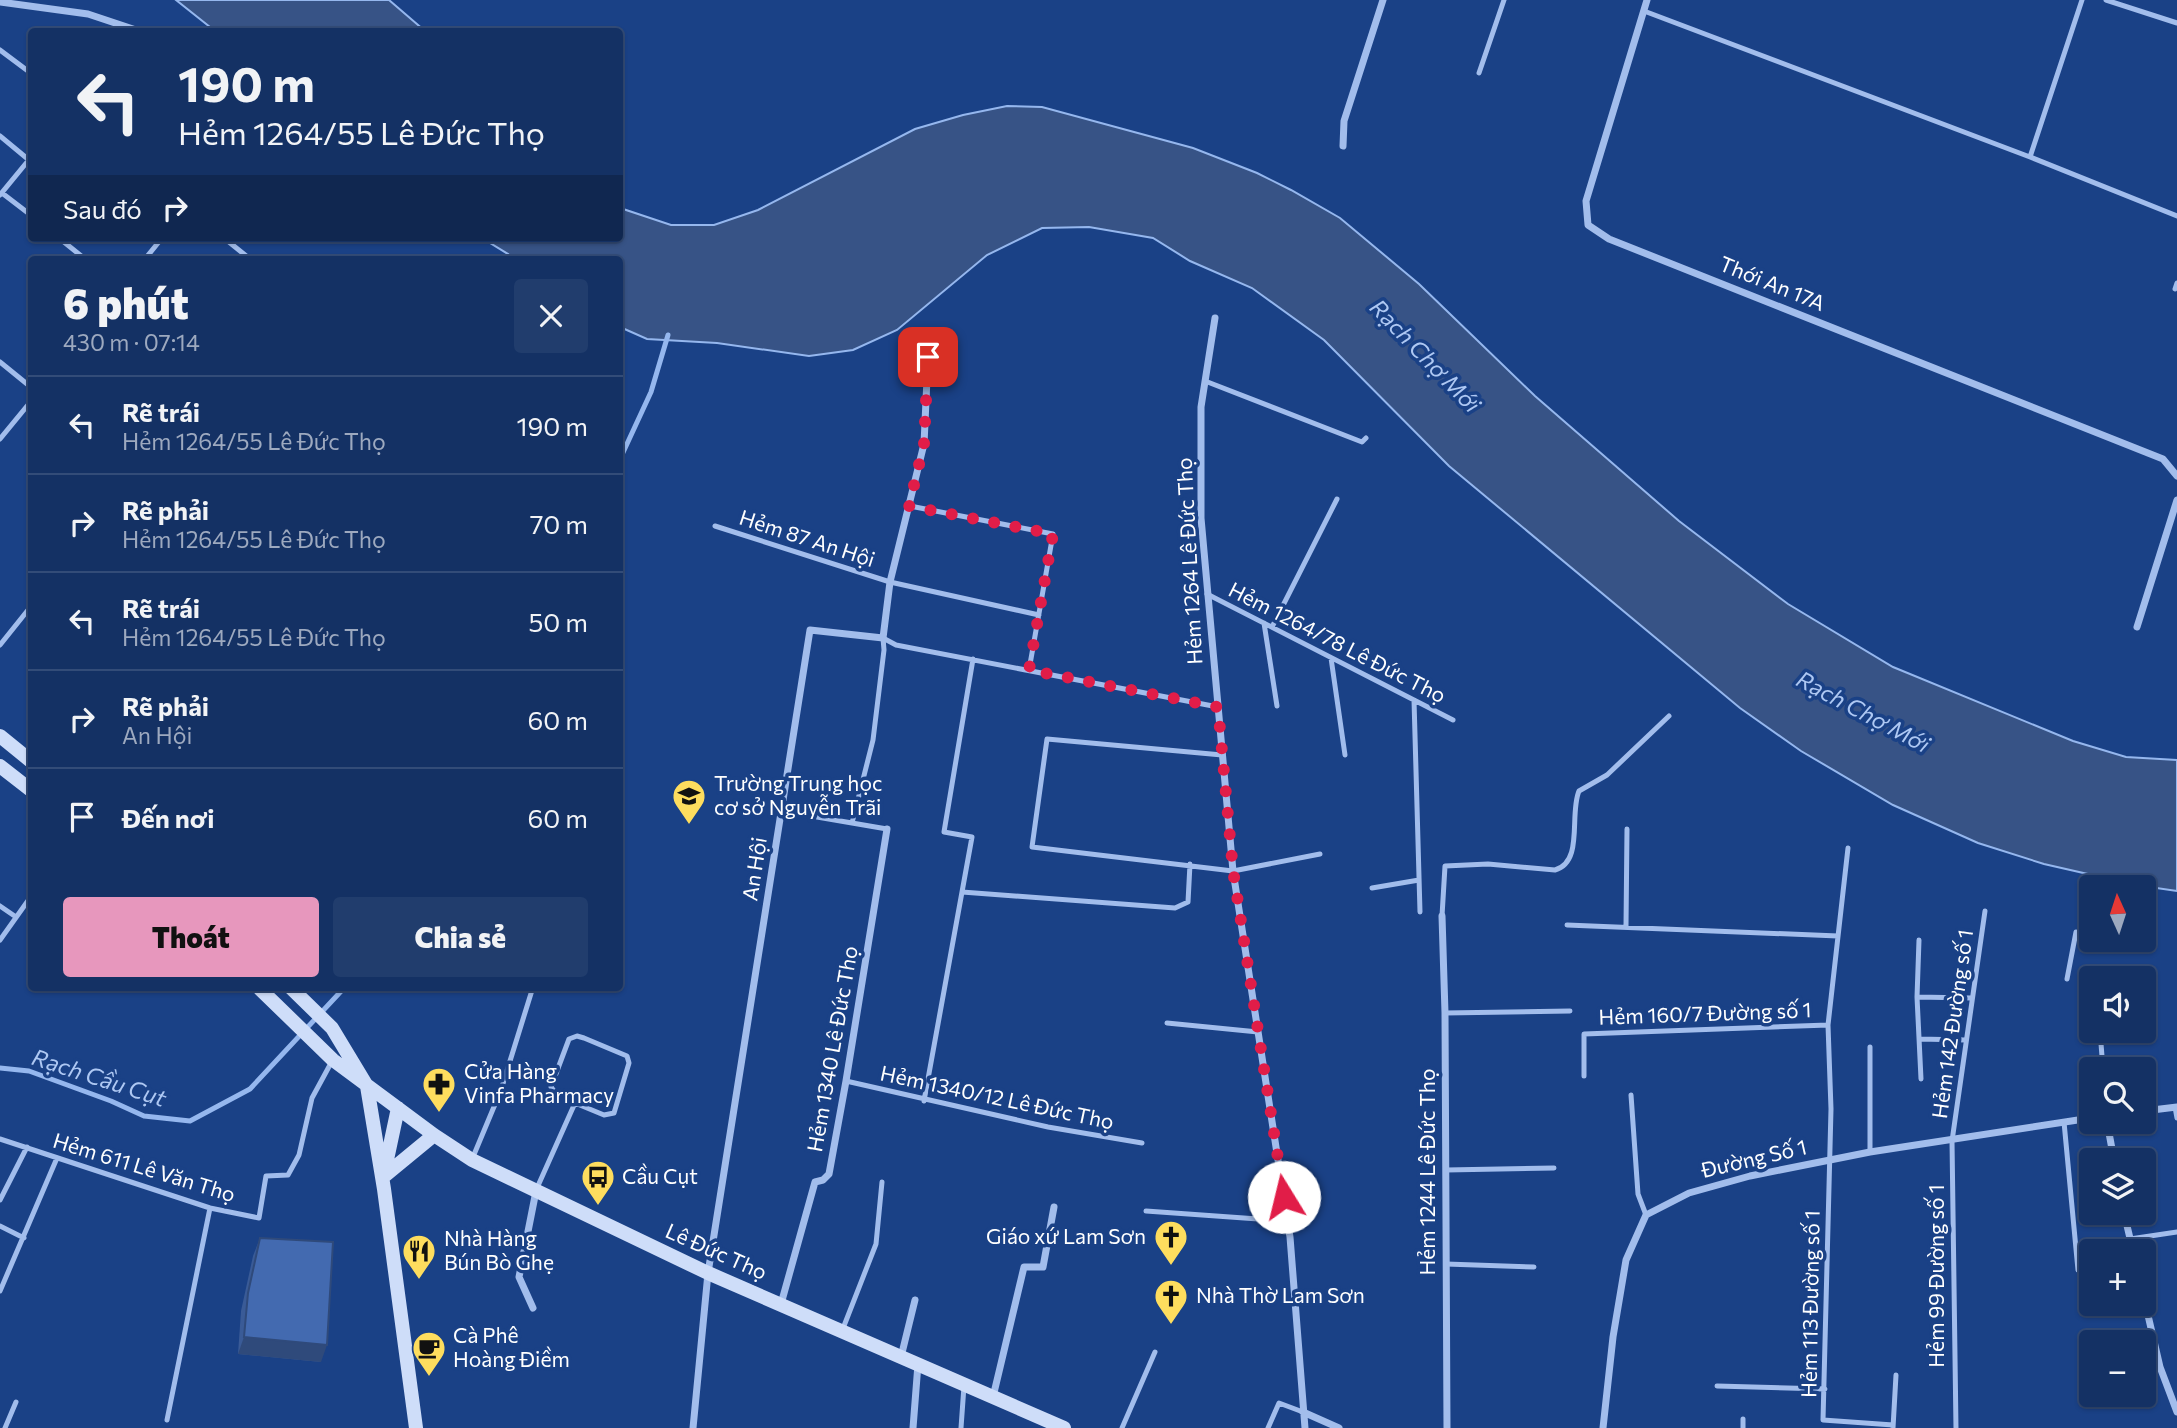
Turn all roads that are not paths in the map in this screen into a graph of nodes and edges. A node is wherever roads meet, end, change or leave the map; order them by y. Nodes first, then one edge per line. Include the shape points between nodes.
1 (1383, 0) edge
2 (1504, 0) edge
3 (1647, 0) edge
4 (2082, 0) edge
5 (2106, 0) edge
6 (0, 2) edge
7 (1644, 11) junction
8 (2177, 23) edge
9 (123, 28) edge
10 (0, 50) edge
11 (28, 71) edge
12 (1479, 73) dead end
13 (0, 136) edge
14 (1343, 146) dead end
15 (28, 157) edge
16 (2030, 158) junction
17 (28, 160) edge
18 (1, 194) edge
19 (28, 213) edge
20 (2177, 216) edge
21 (64, 242) edge
22 (159, 242) edge
23 (229, 242) edge
24 (81, 256) edge
25 (147, 256) edge
26 (246, 256) edge
27 (1215, 318) dead end
28 (928, 357) dead end
29 (0, 362) edge
30 (1205, 381) junction
31 (28, 385) edge
32 (28, 405) edge
33 (1366, 438) dead end
34 (0, 439) edge
35 (2177, 476) edge
36 (1337, 499) dead end
37 (2177, 500) edge
38 (909, 506) junction
39 (715, 526) dead end
40 (890, 582) junction
41 (1207, 594) junction
42 (28, 610) edge
43 (1039, 615) junction
44 (1264, 623) junction
45 (2137, 626) dead end
46 (1272, 627) junction
47 (883, 638) junction
48 (0, 645) edge
49 (1331, 658) junction
50 (973, 659) junction
51 (1029, 670) junction
52 (1414, 700) junction
53 (1277, 706) dead end
54 (1218, 707) junction
55 (1669, 716) dead end
56 (1453, 720) dead end
57 (0, 736) edge
58 (1222, 755) junction
59 (1345, 755) dead end
60 (28, 759) edge
61 (0, 766) edge
62 (28, 788) edge
63 (782, 811) junction
64 (852, 823) junction
65 (1628, 829) dead end
66 (887, 830) joint
67 (1847, 848) dead end
68 (1320, 854) dead end
69 (1190, 864) junction
70 (1233, 870) junction
71 (1419, 880) junction
72 (1372, 888) dead end
73 (962, 892) junction
74 (28, 900) edge
75 (0, 906) edge
76 (1985, 911) dead end
77 (1420, 912) dead end
78 (1442, 916) joint
79 (16, 917) junction
80 (1567, 925) dead end
81 (1626, 926) junction
82 (2076, 932) dead end
83 (1838, 936) junction
84 (0, 940) edge
85 (1919, 940) dead end
86 (2067, 979) dead end
87 (262, 991) edge
88 (294, 991) edge
89 (532, 991) edge
90 (1917, 997) junction
91 (1972, 998) junction
92 (1570, 1011) dead end
93 (1445, 1013) junction
94 (1167, 1023) dead end
95 (1828, 1025) junction
96 (1258, 1032) junction
97 (1919, 1039) junction
98 (1966, 1040) junction
99 (1870, 1047) dead end
100 (333, 1060) junction
101 (1584, 1076) dead end
102 (1921, 1079) dead end
103 (846, 1082) junction
104 (367, 1086) junction
105 (1631, 1095) dead end
106 (924, 1101) junction
107 (575, 1103) junction
108 (2176, 1107) edge
109 (398, 1108) junction
110 (2156, 1110) edge
111 (2177, 1118) edge
112 (2079, 1120) edge
113 (2064, 1122) junction
114 (434, 1135) junction
115 (0, 1139) edge
116 (1952, 1141) junction
117 (1142, 1143) dead end
118 (27, 1147) junction
119 (1870, 1152) junction
120 (57, 1157) junction
121 (472, 1160) junction
122 (1829, 1160) junction
123 (1554, 1168) dead end
124 (1446, 1170) junction
125 (383, 1177) junction
126 (881, 1182) dead end
127 (536, 1191) junction
128 (0, 1200) edge
129 (1054, 1207) dead end
130 (210, 1208) junction
131 (1146, 1210) dead end
132 (1646, 1215) junction
133 (1287, 1221) junction
134 (2127, 1225) edge
135 (0, 1226) edge
136 (2177, 1232) edge
137 (24, 1238) junction
138 (2130, 1239) joint
139 (1446, 1264) junction
140 (1534, 1267) dead end
141 (2079, 1270) edge
142 (708, 1273) junction
143 (0, 1291) edge
144 (915, 1300) dead end
145 (782, 1304) junction
146 (533, 1308) dead end
147 (2148, 1316) edge
148 (842, 1331) junction
149 (1154, 1352) dead end
150 (901, 1357) junction
151 (918, 1364) junction
152 (1896, 1375) dead end
153 (965, 1384) junction
154 (1717, 1386) dead end
155 (1825, 1389) junction
156 (993, 1396) junction
157 (16, 1402) dead end
158 (1303, 1412) junction
159 (2177, 1412) edge
160 (1743, 1419) dead end
161 (167, 1420) dead end
162 (1893, 1427) edge
163 (5, 1428) edge
164 (416, 1428) edge
165 (693, 1428) edge
166 (913, 1428) edge
167 (961, 1428) edge
168 (1064, 1428) edge
169 (1122, 1428) edge
170 (1268, 1428) edge
171 (1305, 1428) edge
172 (1339, 1428) edge
173 (1447, 1428) edge
174 (1603, 1428) edge
175 (1743, 1428) edge
176 (1955, 1428) edge

1 - 14 street via 1344,121
2 - 12 lane
3 - 7 street, Thới An 17A
4 - 16 lane
5 - 8 lane
6 - 9 street via 88,14
7 - 16 lane
7 - 35 street, Thới An 17A via 1586,201 1588,225 1609,239 2163,459
10 - 11 lane
13 - 15 lane
16 - 20 lane
17 - 18 lane
18 - 19 lane
21 - 24 lane
22 - 25 lane
23 - 26 lane
27 - 30 street, Hẻm 1264 Lê Đức Thọ
28 - 38 street via 924,444
29 - 31 lane
30 - 33 lane via 1362,442
30 - 41 street, Hẻm 1264 Lê Đức Thọ via 1201,519
32 - 34 lane
36 - 46 lane
37 - 45 street
38 - 40 street
38 - 43 lane via 1053,534
39 - 40 lane, Hẻm 87 An Hội
40 - 43 lane, Hẻm 87 An Hội
40 - 47 street
41 - 44 lane, Hẻm 1264/78 Lê Đức Thọ
41 - 54 street, Hẻm 1264 Lê Đức Thọ
42 - 48 lane
43 - 51 lane
44 - 46 lane, Hẻm 1264/78 Lê Đức Thọ
44 - 53 lane
46 - 49 lane, Hẻm 1264/78 Lê Đức Thọ
47 - 50 lane via 896,645
47 - 63 street, An Hội via 810,630
47 - 64 lane via 873,740
49 - 52 lane, Hẻm 1264/78 Lê Đức Thọ
49 - 59 lane
50 - 51 lane
50 - 73 lane via 944,832 972,837
51 - 54 lane
52 - 56 lane, Hẻm 1264/78 Lê Đức Thọ
52 - 71 lane
54 - 58 street, Hẻm 1264 Lê Đức Thọ
55 - 78 lane via 1608,775 1579,791 1572,853 1564,866 1555,870 1488,864 1445,866
57 - 60 main road
58 - 69 lane via 1047,739 1032,847
58 - 70 street, Hẻm 1264 Lê Đức Thọ
61 - 62 main road
63 - 64 lane
63 - 142 street, An Hội
64 - 66 lane
65 - 81 lane
66 - 103 street, Hẻm 1340 Lê Đức Thọ
67 - 83 lane, Hẻm 113 Đường số 1
68 - 70 lane
69 - 70 lane
69 - 73 lane via 1188,902 1175,908
70 - 96 street, Hẻm 1264 Lê Đức Thọ
71 - 72 lane
71 - 77 lane
73 - 106 lane
74 - 79 lane
75 - 79 lane
76 - 91 lane, Hẻm 142 Đường số 1
78 - 93 street, Hẻm 1244 Lê Đức Thọ
79 - 84 lane
80 - 81 lane
81 - 83 lane
82 - 86 lane
83 - 95 lane, Hẻm 113 Đường số 1
85 - 90 lane
87 - 100 main road, Lê Đức Thọ
88 - 104 main road, Lê Đức Thọ via 332,1028
89 - 121 lane via 501,1090
90 - 91 lane
90 - 97 lane
91 - 98 lane, Hẻm 142 Đường số 1
92 - 93 lane
93 - 124 street, Hẻm 1244 Lê Đức Thọ
94 - 96 lane
95 - 101 lane, Hẻm 160/7 Đường số 1 via 1584,1034
95 - 122 lane, Hẻm 113 Đường số 1
96 - 133 street, Hẻm 1264 Lê Đức Thọ
97 - 98 lane
97 - 102 lane
98 - 116 lane, Hẻm 142 Đường số 1
99 - 119 lane
100 - 104 main road, Lê Đức Thọ
100 - 130 lane, Hẻm 611 Lê Văn Thọ via 312,1098 294,1165 288,1175 266,1176 260,1218
103 - 106 lane, Hẻm 1340/12 Lê Đức Thọ
103 - 145 street, Hẻm 1340 Lê Đức Thọ via 829,1174 815,1182
104 - 109 main road, Lê Đức Thọ
104 - 125 main road
105 - 132 lane via 1639,1194
106 - 117 lane, Hẻm 1340/12 Lê Đức Thọ
107 - 107 lane via 551,1087 569,1039 584,1038 627,1056 629,1063 614,1113 604,1115
107 - 127 lane
108 - 110 street
108 - 111 lane
109 - 114 main road, Lê Đức Thọ
109 - 125 main road
112 - 113 street, Đường Số 1
113 - 116 street, Đường Số 1
113 - 141 lane
114 - 121 main road, Lê Đức Thọ
114 - 125 main road
115 - 118 lane, Hẻm 611 Lê Văn Thọ
116 - 119 street, Đường Số 1
116 - 176 lane, Hẻm 99 Đường số 1
118 - 120 lane, Hẻm 611 Lê Văn Thọ
118 - 128 lane
119 - 122 street, Đường Số 1
120 - 130 lane, Hẻm 611 Lê Văn Thọ
120 - 137 lane
121 - 127 main road, Lê Đức Thọ
122 - 132 street, Đường Số 1 via 1689,1193
122 - 155 lane, Hẻm 113 Đường số 1
123 - 124 lane
124 - 139 street, Hẻm 1244 Lê Đức Thọ
125 - 164 main road
126 - 148 lane via 876,1244
127 - 142 main road, Lê Đức Thọ
127 - 146 street via 519,1277
129 - 156 street via 1043,1267 1024,1267
130 - 161 lane
131 - 133 lane
132 - 174 street via 1626,1260
133 - 158 street, Hẻm 1264 Lê Đức Thọ
134 - 138 street
135 - 137 lane
136 - 138 lane
137 - 143 lane
139 - 140 lane
139 - 173 street, Hẻm 1244 Lê Đức Thọ
142 - 145 main road, Lê Đức Thọ
142 - 165 street, An Hội
144 - 150 street
145 - 148 main road, Lê Đức Thọ
147 - 159 street
148 - 150 main road, Lê Đức Thọ
149 - 169 lane
150 - 151 main road, Lê Đức Thọ
151 - 153 main road, Lê Đức Thọ
151 - 166 street
152 - 162 lane, Hẻm 113 Đường số 1
153 - 156 main road, Lê Đức Thọ
153 - 167 lane
154 - 155 lane
155 - 162 lane, Hẻm 113 Đường số 1 via 1823,1420
156 - 168 main road, Lê Đức Thọ
157 - 163 lane
158 - 170 lane via 1279,1403
158 - 171 street, Hẻm 1264 Lê Đức Thọ
158 - 172 street
160 - 175 lane

